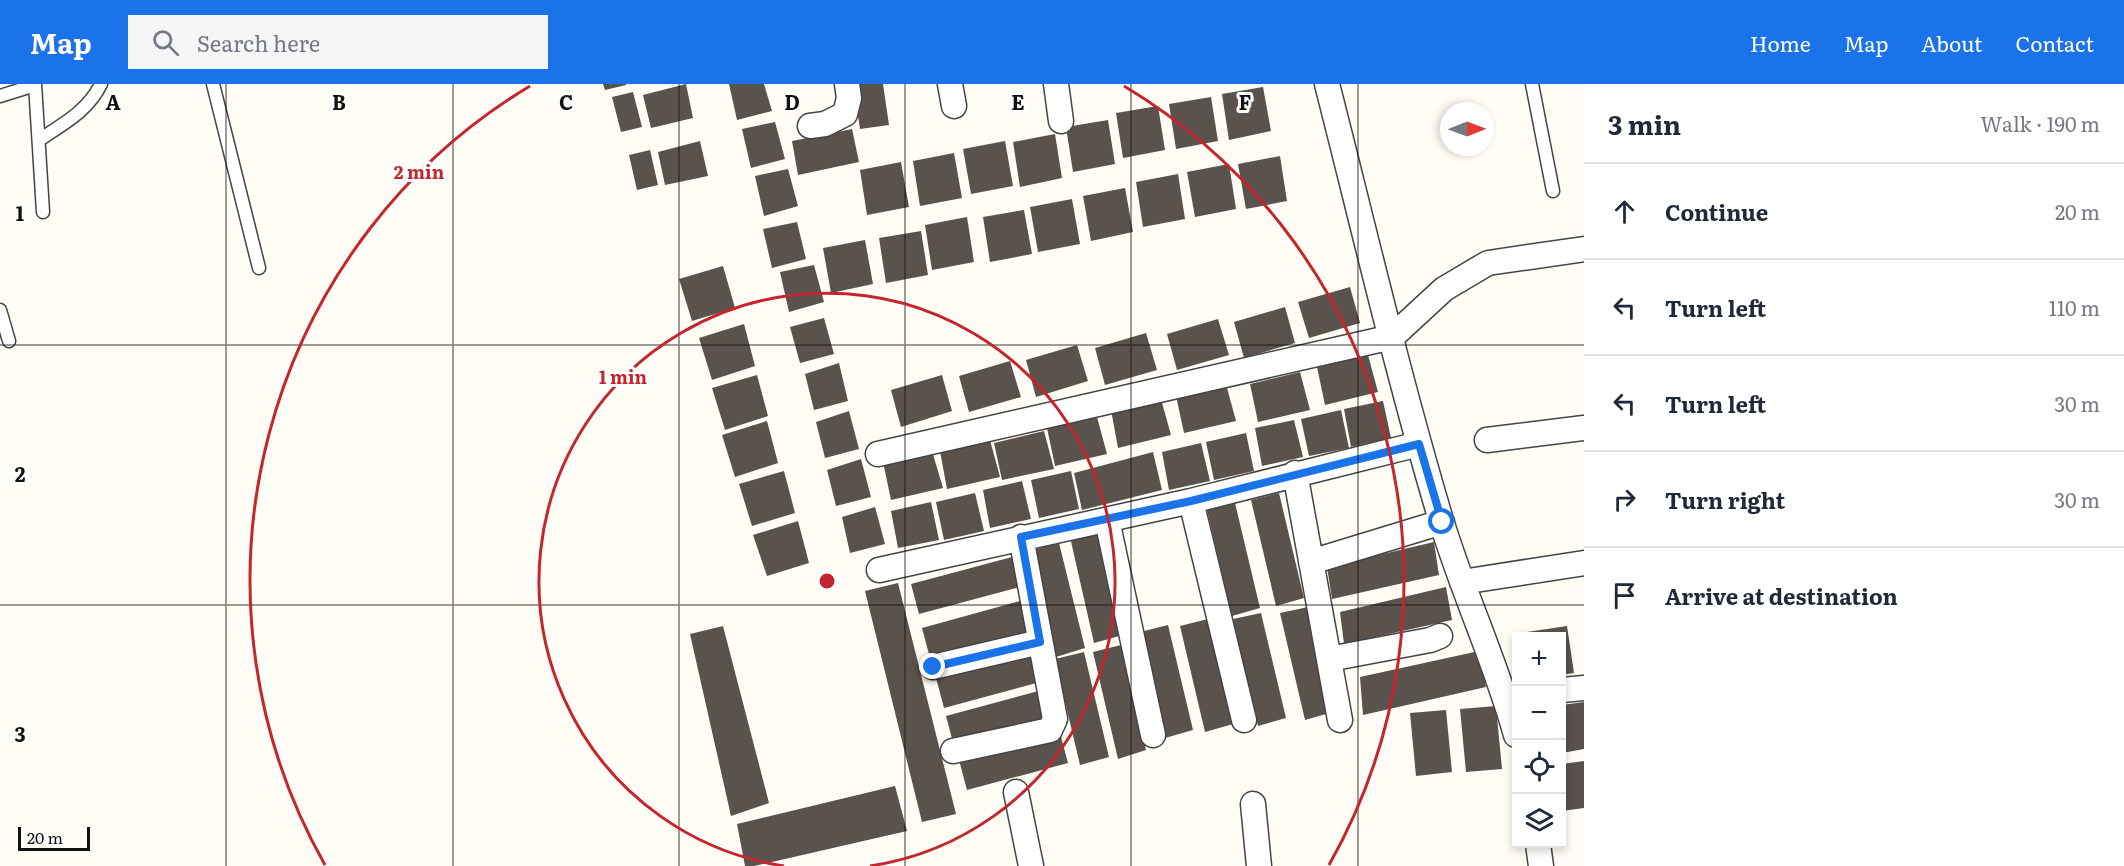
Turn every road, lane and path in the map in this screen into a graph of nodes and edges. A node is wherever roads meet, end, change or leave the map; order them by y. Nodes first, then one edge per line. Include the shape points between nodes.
1 (102, 84) edge
2 (213, 84) edge
3 (847, 84) edge
4 (1056, 84) edge
5 (1327, 84) edge
6 (1532, 84) edge
7 (35, 85) edge
8 (0, 96) edge
9 (1061, 121) dead end
10 (810, 126) dead end
11 (39, 140) junction
12 (1553, 191) dead end
13 (44, 212) dead end
14 (1584, 249) edge
15 (259, 268) dead end
16 (0, 310) edge
17 (1392, 337) junction
18 (9, 341) dead end
19 (1584, 428) edge
20 (1487, 440) dead end
21 (1419, 444) junction
22 (878, 453) dead end
23 (1295, 473) junction
24 (1191, 501) junction
25 (1107, 520) junction
26 (1442, 522) junction
27 (1021, 537) junction
28 (1311, 562) junction
29 (1584, 563) edge
30 (879, 570) dead end
31 (1462, 582) junction
32 (1440, 636) dead end
33 (1040, 642) junction
34 (1329, 659) junction
35 (933, 667) dead end
36 (1584, 688) edge
37 (1566, 690) edge
38 (1511, 696) edge
39 (1244, 720) dead end
40 (1340, 720) dead end
41 (1153, 735) dead end
42 (953, 751) dead end
43 (1016, 792) dead end
44 (1253, 804) dead end
45 (1539, 848) edge
46 (1031, 866) edge
47 (1259, 866) edge
48 (1541, 866) edge

1 - 11 lane via 78,114
2 - 15 lane
3 - 10 street via 846,114
4 - 9 street
5 - 17 street
6 - 12 lane
7 - 8 lane
7 - 11 lane
11 - 13 lane
14 - 17 street via 1488,263 1444,289
16 - 18 lane
17 - 21 street
17 - 22 street
19 - 20 street
21 - 23 street
21 - 26 street
23 - 24 street
23 - 28 street
24 - 25 street
24 - 39 street
25 - 27 street
25 - 41 street
26 - 28 street
26 - 31 street
27 - 30 street
27 - 33 street
28 - 34 street
29 - 31 street
31 - 38 street
32 - 34 street
33 - 35 street
33 - 42 street via 1055,718 1050,730
34 - 40 street
36 - 37 street
43 - 46 street
44 - 47 street
45 - 48 street

